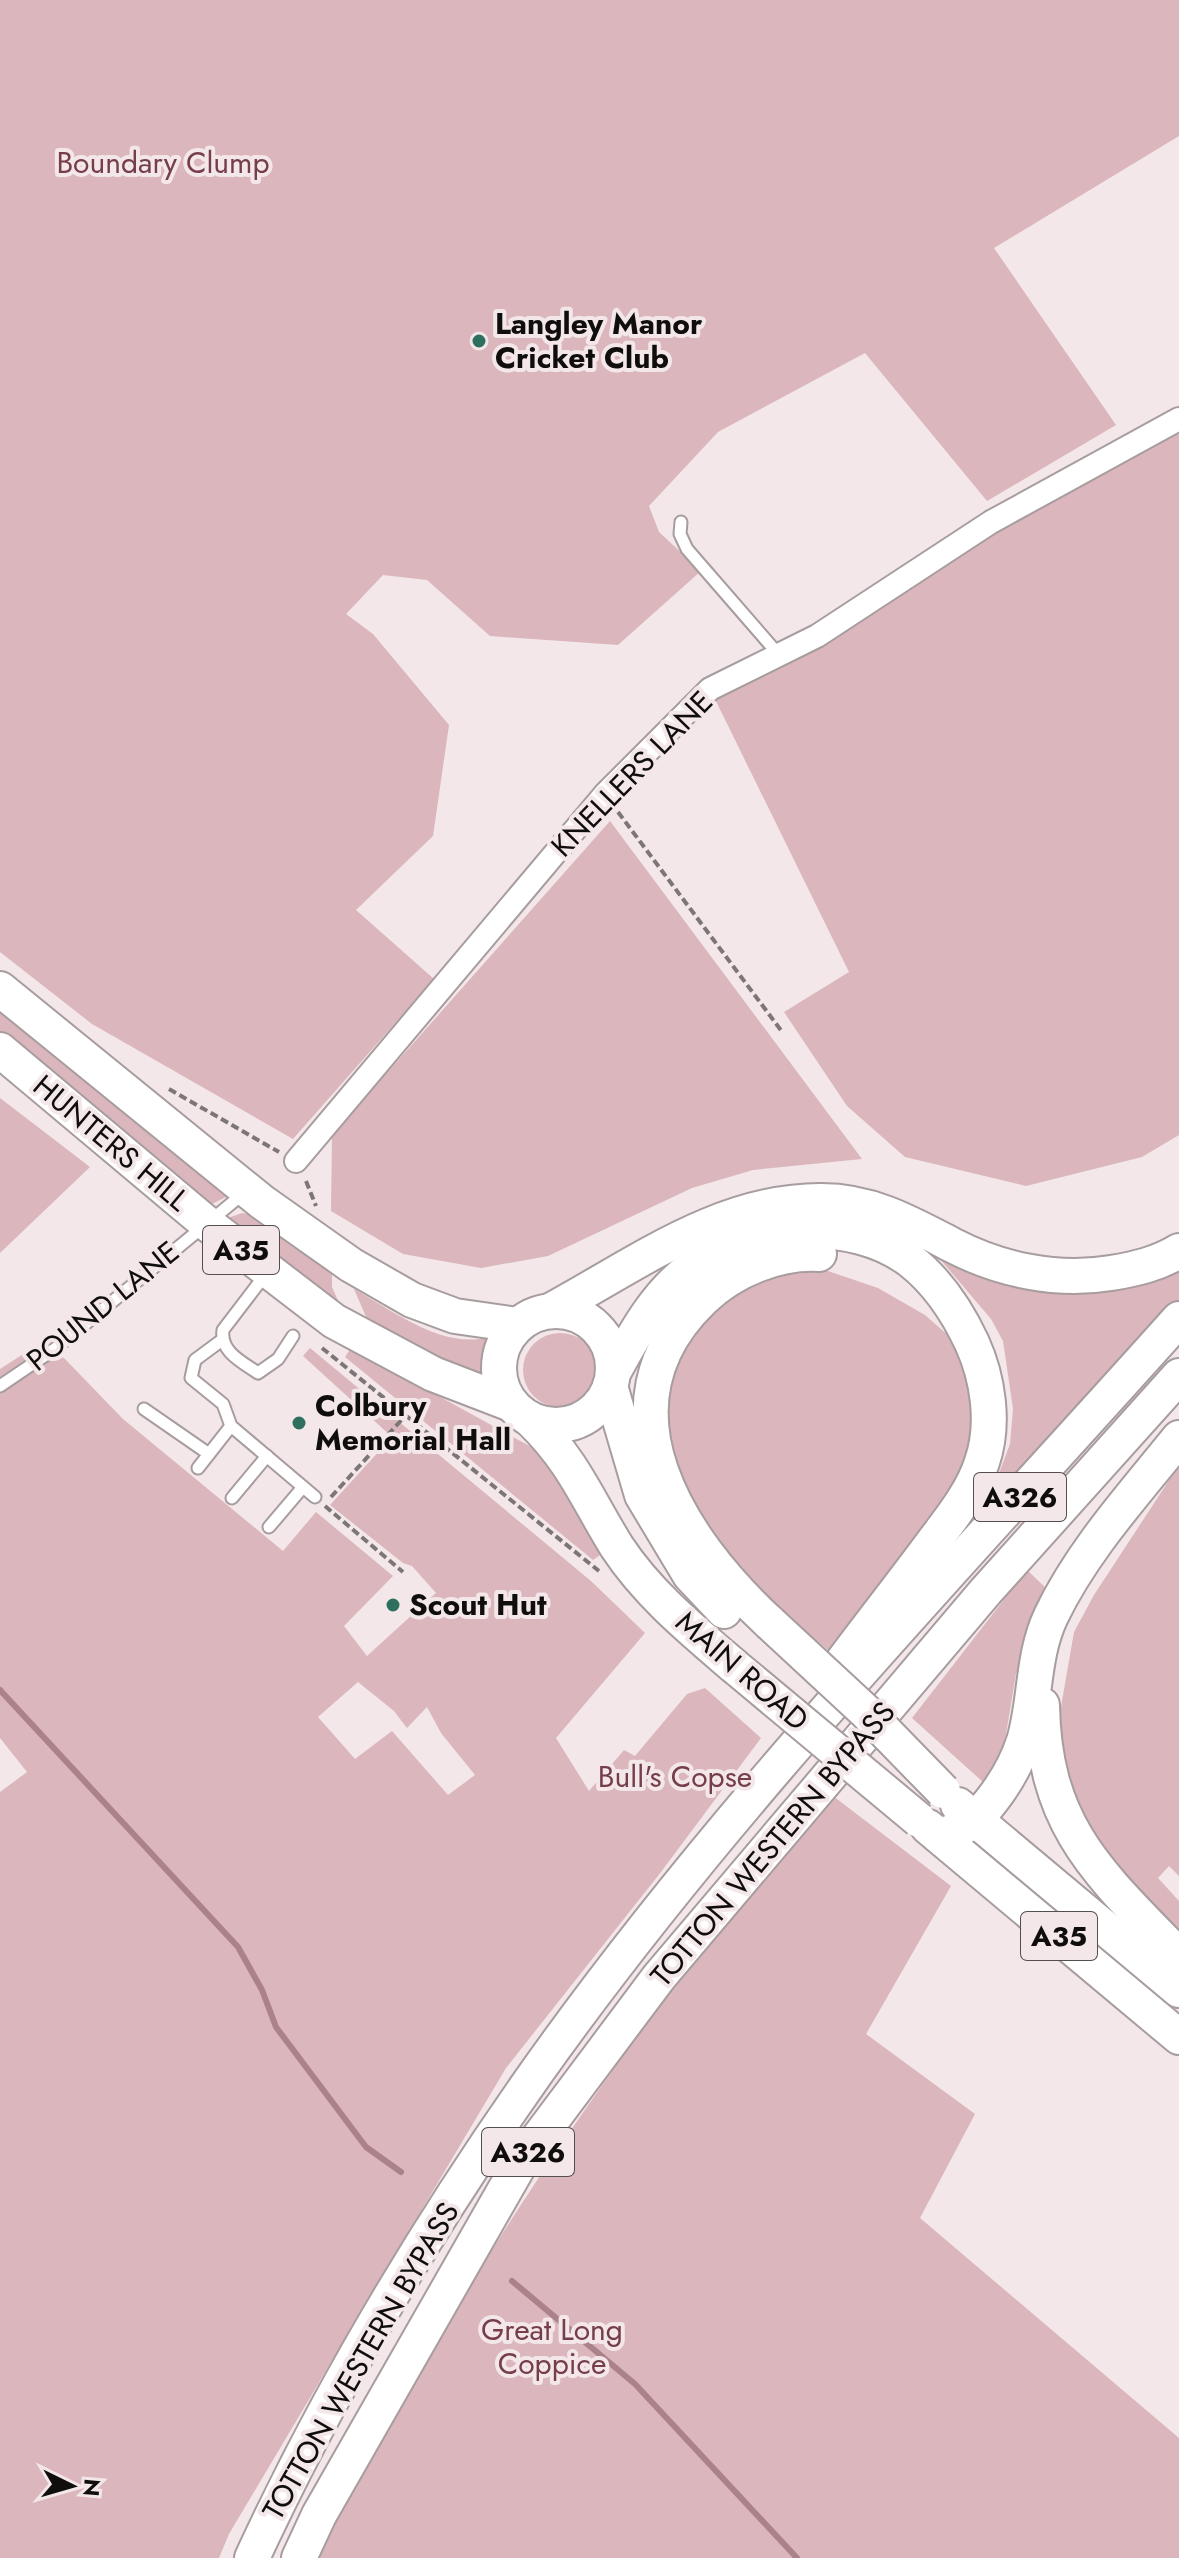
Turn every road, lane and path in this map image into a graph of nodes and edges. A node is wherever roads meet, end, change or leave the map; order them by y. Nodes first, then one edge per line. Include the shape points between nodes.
1 (1179, 419) edge
2 (681, 522) dead end
3 (779, 655) junction
4 (605, 794) junction
5 (0, 989) edge
6 (783, 1033) dead end
7 (0, 1050) edge
8 (162, 1084) dead end
9 (296, 1161) junction
10 (248, 1190) junction
11 (322, 1215) dead end
12 (205, 1222) junction
13 (1179, 1251) edge
14 (268, 1271) junction
15 (550, 1311) junction
16 (1179, 1319) edge
17 (518, 1325) junction
18 (293, 1336) dead end
19 (222, 1340) junction
20 (971, 1341) junction
21 (329, 1352) dead end
22 (1179, 1376) edge
23 (612, 1380) junction
24 (0, 1386) edge
25 (144, 1409) dead end
26 (521, 1412) junction
27 (406, 1415) junction
28 (231, 1426) junction
29 (1179, 1438) edge
30 (209, 1454) junction
31 (267, 1456) junction
32 (198, 1468) dead end
33 (303, 1487) junction
34 (232, 1498) dead end
35 (320, 1501) junction
36 (269, 1527) dead end
37 (403, 1572) dead end
38 (604, 1576) dead end
39 (1050, 1617) junction
40 (764, 1631) junction
41 (975, 1821) junction
42 (928, 1828) junction
43 (688, 1877) junction
44 (1179, 1956) edge
45 (1179, 1990) edge
46 (1179, 2037) edge
47 (252, 2558) edge
48 (299, 2558) edge

1 - 3 street, KNELLERS LANE via 991,522 817,636
2 - 3 lane via 687,549
3 - 4 street, KNELLERS LANE via 710,689
4 - 6 path
4 - 9 street, KNELLERS LANE
5 - 10 main road, HUNTERS HILL / A35
7 - 12 main road, HUNTERS HILL / A35
8 - 9 path
9 - 11 path
10 - 12 lane, POUND LANE
10 - 17 main road, HUNTERS HILL / A35 via 351,1265 412,1300 455,1316
12 - 14 main road, HUNTERS HILL / A35
12 - 24 lane, POUND LANE via 56,1348
13 - 15 main road via 1137,1269 1087,1277 1049,1275 984,1259 887,1212 852,1203 789,1202 721,1219
14 - 19 lane via 223,1330
14 - 26 main road, HUNTERS HILL / A35 via 341,1326
15 - 17 main road
15 - 23 main road via 566,1311 596,1327 606,1340
16 - 43 main road, TOTTON WESTERN BYPASS / A326 via 860,1674
17 - 26 main road via 500,1354 498,1372
18 - 19 lane via 278,1359 258,1373 230,1353
19 - 28 lane via 195,1360 191,1378 223,1404
20 - 23 main road via 954,1306 908,1259 861,1238 812,1231 755,1239 692,1267 653,1306
20 - 40 main road via 924,1293 883,1268 838,1255 779,1258 728,1278 677,1329 651,1405 656,1460 690,1534
20 - 43 main road via 988,1406 983,1459 975,1480
21 - 27 path
22 - 48 main road, TOTTON WESTERN BYPASS / A326 via 986,1591 749,1869 659,1977 522,2160
23 - 26 main road via 603,1401 578,1421 555,1425
23 - 40 main road, MAIN ROAD / A35 via 642,1495 654,1519 690,1575 723,1610
25 - 30 lane
26 - 42 main road, MAIN ROAD / A35, bridge via 559,1447 618,1548 672,1613
27 - 35 path
27 - 38 path
28 - 30 lane
28 - 31 lane
29 - 39 main road via 1080,1566
30 - 32 lane
31 - 33 lane
31 - 34 lane
33 - 35 lane
33 - 36 lane
35 - 37 path
39 - 41 main road via 1019,1753
39 - 44 main road via 1043,1729 1047,1770 1059,1808 1099,1874
40 - 41 main road, MAIN ROAD / A35, bridge
41 - 42 main road via 952,1833
41 - 45 main road, MAIN ROAD / A35
42 - 46 main road, MAIN ROAD / A35
43 - 47 main road, TOTTON WESTERN BYPASS / A326 via 492,2137 297,2464

